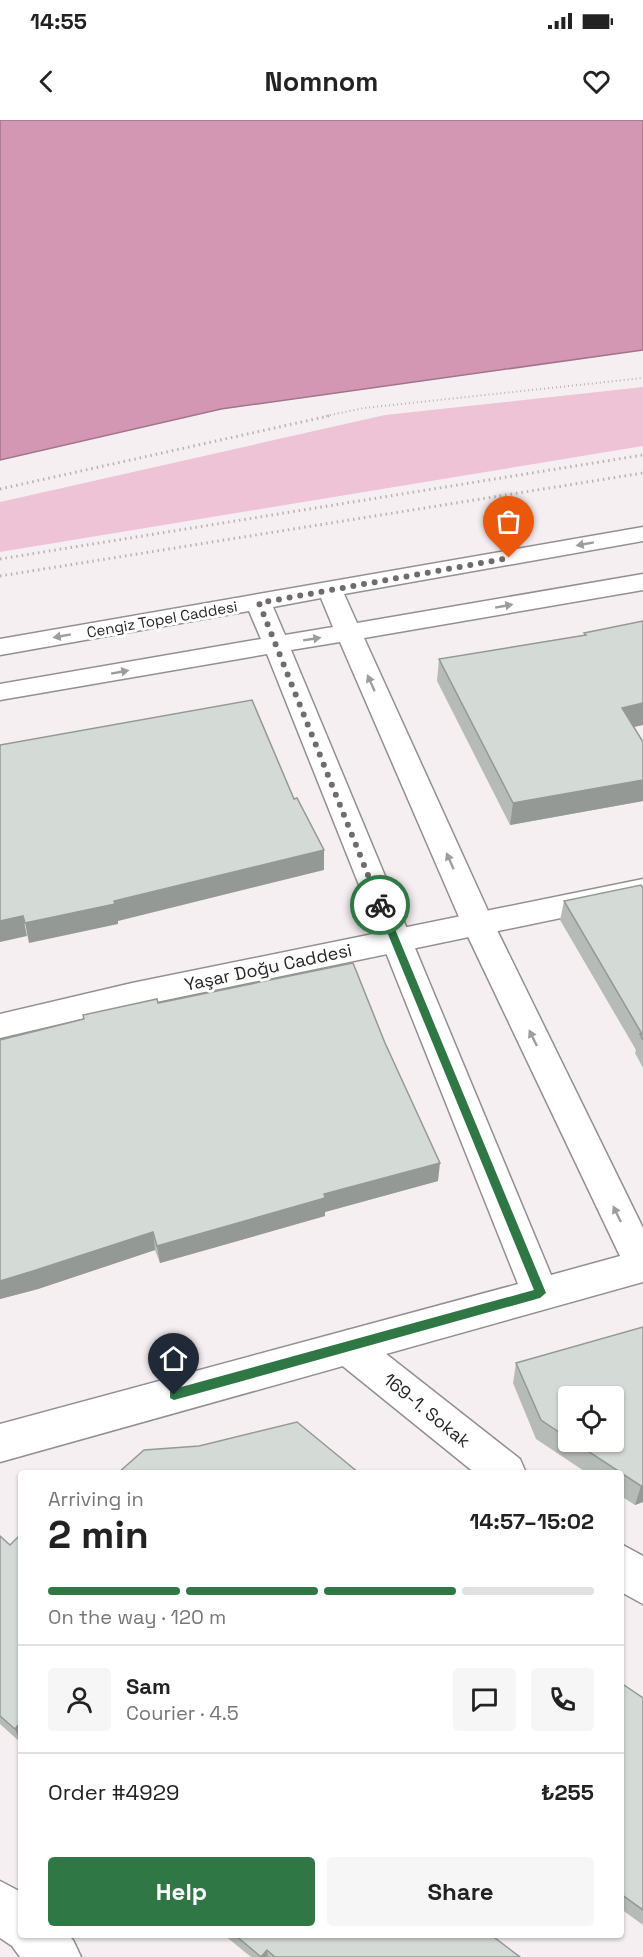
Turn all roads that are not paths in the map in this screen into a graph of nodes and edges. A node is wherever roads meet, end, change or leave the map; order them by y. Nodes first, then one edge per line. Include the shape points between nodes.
1 (643, 534) edge
2 (643, 582) edge
3 (330, 591) junction
4 (259, 603) junction
5 (349, 633) junction
6 (276, 645) junction
7 (0, 647) edge
8 (0, 692) edge
9 (643, 890) edge
10 (478, 924) junction
11 (394, 941) junction
12 (0, 1026) edge
13 (643, 1266) edge
14 (540, 1293) junction
15 (348, 1347) junction
16 (0, 1443) edge
17 (502, 1470) edge
18 (624, 1567) edge
19 (643, 1583) edge
20 (0, 1905) edge
21 (18, 1922) edge
22 (35, 1938) edge
23 (56, 1957) edge

1 -> 3 street, Cengiz Topel Caddesi
5 -> 2 street
3 - 4 street, Cengiz Topel Caddesi
3 - 5 street
4 - 6 street
4 -> 7 street, Cengiz Topel Caddesi
6 -> 5 street
10 -> 5 street
8 -> 6 street
6 - 11 street
9 - 10 street, Yaşar Doğu Caddesi
10 - 11 street, Yaşar Doğu Caddesi
13 -> 10 street
11 - 12 street, Yaşar Doğu Caddesi
11 - 14 street
13 - 14 street
14 - 15 street
15 - 16 street
15 - 17 street, 169-1. Sokak
18 - 19 street
20 - 21 street
22 - 23 street

